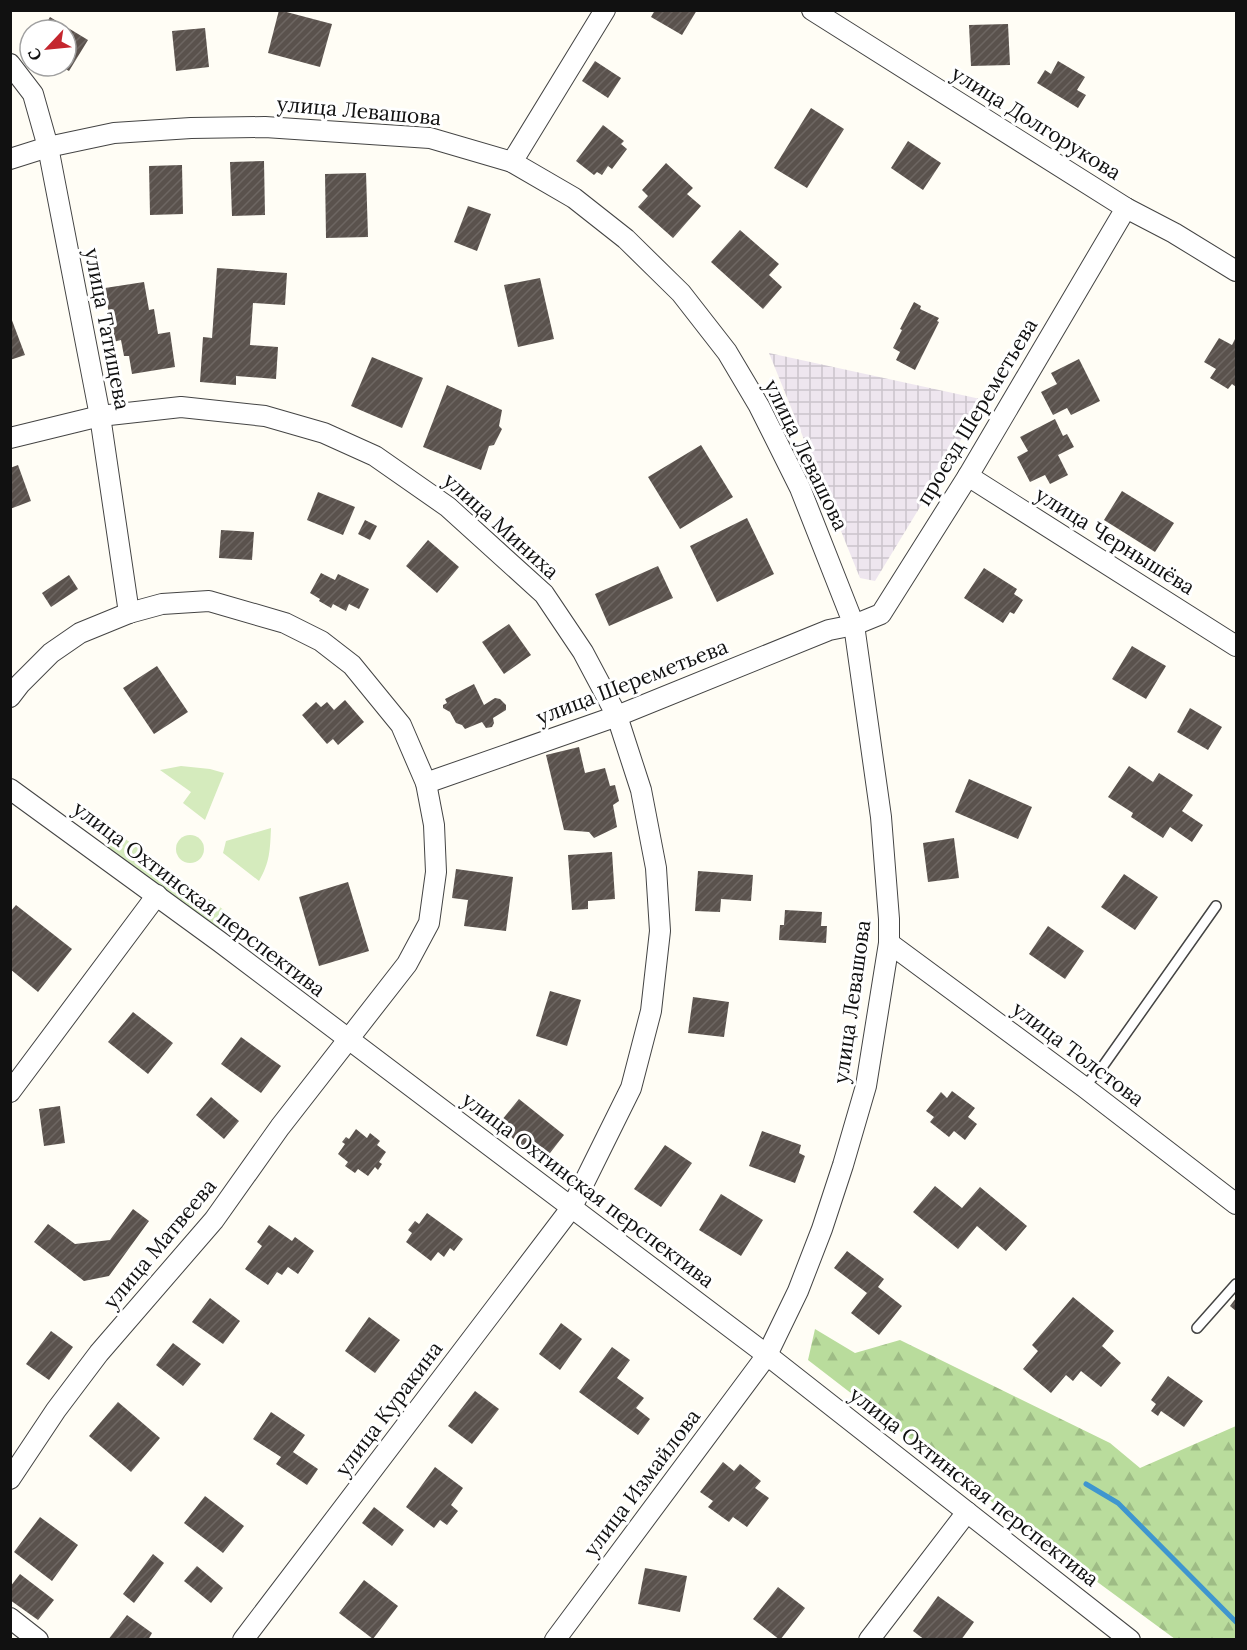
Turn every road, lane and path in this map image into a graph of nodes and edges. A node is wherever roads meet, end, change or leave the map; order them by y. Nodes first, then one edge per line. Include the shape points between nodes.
1 (605, 10) edge
2 (812, 10) edge
3 (10, 64) edge
4 (48, 147) junction
5 (10, 159) edge
6 (512, 162) junction
7 (1126, 208) junction
8 (1236, 271) edge
9 (100, 416) junction
10 (10, 438) edge
11 (968, 476) junction
12 (129, 613) junction
13 (854, 625) junction
14 (1236, 646) edge
15 (10, 697) edge
16 (617, 716) junction
17 (426, 783) junction
18 (10, 789) edge
19 (157, 895) junction
20 (1216, 906) dead end
21 (889, 943) junction
22 (347, 1040) junction
23 (1084, 1087) junction
24 (10, 1092) edge
25 (1236, 1204) edge
26 (572, 1207) junction
27 (1236, 1284) edge
28 (1197, 1328) dead end
29 (767, 1355) junction
30 (10, 1479) edge
31 (967, 1512) junction
32 (10, 1618) edge
33 (38, 1640) edge
34 (243, 1640) edge
35 (555, 1640) edge
36 (869, 1640) edge
37 (1130, 1640) edge

1 - 6 street
2 - 7 street, улица Долгорукова
3 - 4 street, улица Татищева via 33,94
4 - 5 street, улица Левашова
4 - 6 street, улица Левашова via 114,133 265,127 430,138
4 - 9 street, улица Татищева
6 - 13 street, улица Левашова via 574,198 626,239 681,293 727,352 800,488
7 - 8 street, улица Долгорукова
7 - 11 street, проезд Шереметьева
9 - 10 street, улица Миниха
9 - 12 street, улица Татищева
9 - 16 street, улица Миниха via 181,407 266,416 324,432 375,456 448,507 544,594 583,652
11 - 13 street, проезд Шереметьева via 881,614
11 - 14 street, улица Чернышёва
12 - 15 street, улица Матвеева via 80,633 51,653
12 - 17 street, улица Матвеева via 162,604 209,601 285,622 321,641 352,665 401,725
13 - 16 street, улица Шереметьева via 829,630
13 - 21 street, улица Левашова via 881,817
16 - 17 street, улица Шереметьева
16 - 26 street, улица Миниха via 641,790 656,868 660,931 651,1011 631,1088
17 - 22 street, улица Матвеева via 434,825 436,872 429,923 407,964
18 - 19 street, улица Охтинская перспектива
19 - 22 street, улица Охтинская перспектива
19 - 24 street
20 - 23 lane
21 - 23 street, улица Толстова
21 - 29 street, улица Левашова via 866,1086 843,1165 798,1292
22 - 26 street, улица Охтинская перспектива
22 - 30 street, улица Матвеева via 214,1220 99,1353
23 - 25 street, улица Толстова
26 - 29 street, улица Охтинская перспектива
26 - 34 street, улица Куракина
27 - 28 lane
29 - 31 street, улица Охтинская перспектива
29 - 35 street, улица Измайлова
31 - 36 street
31 - 37 street, улица Охтинская перспектива
32 - 33 street

